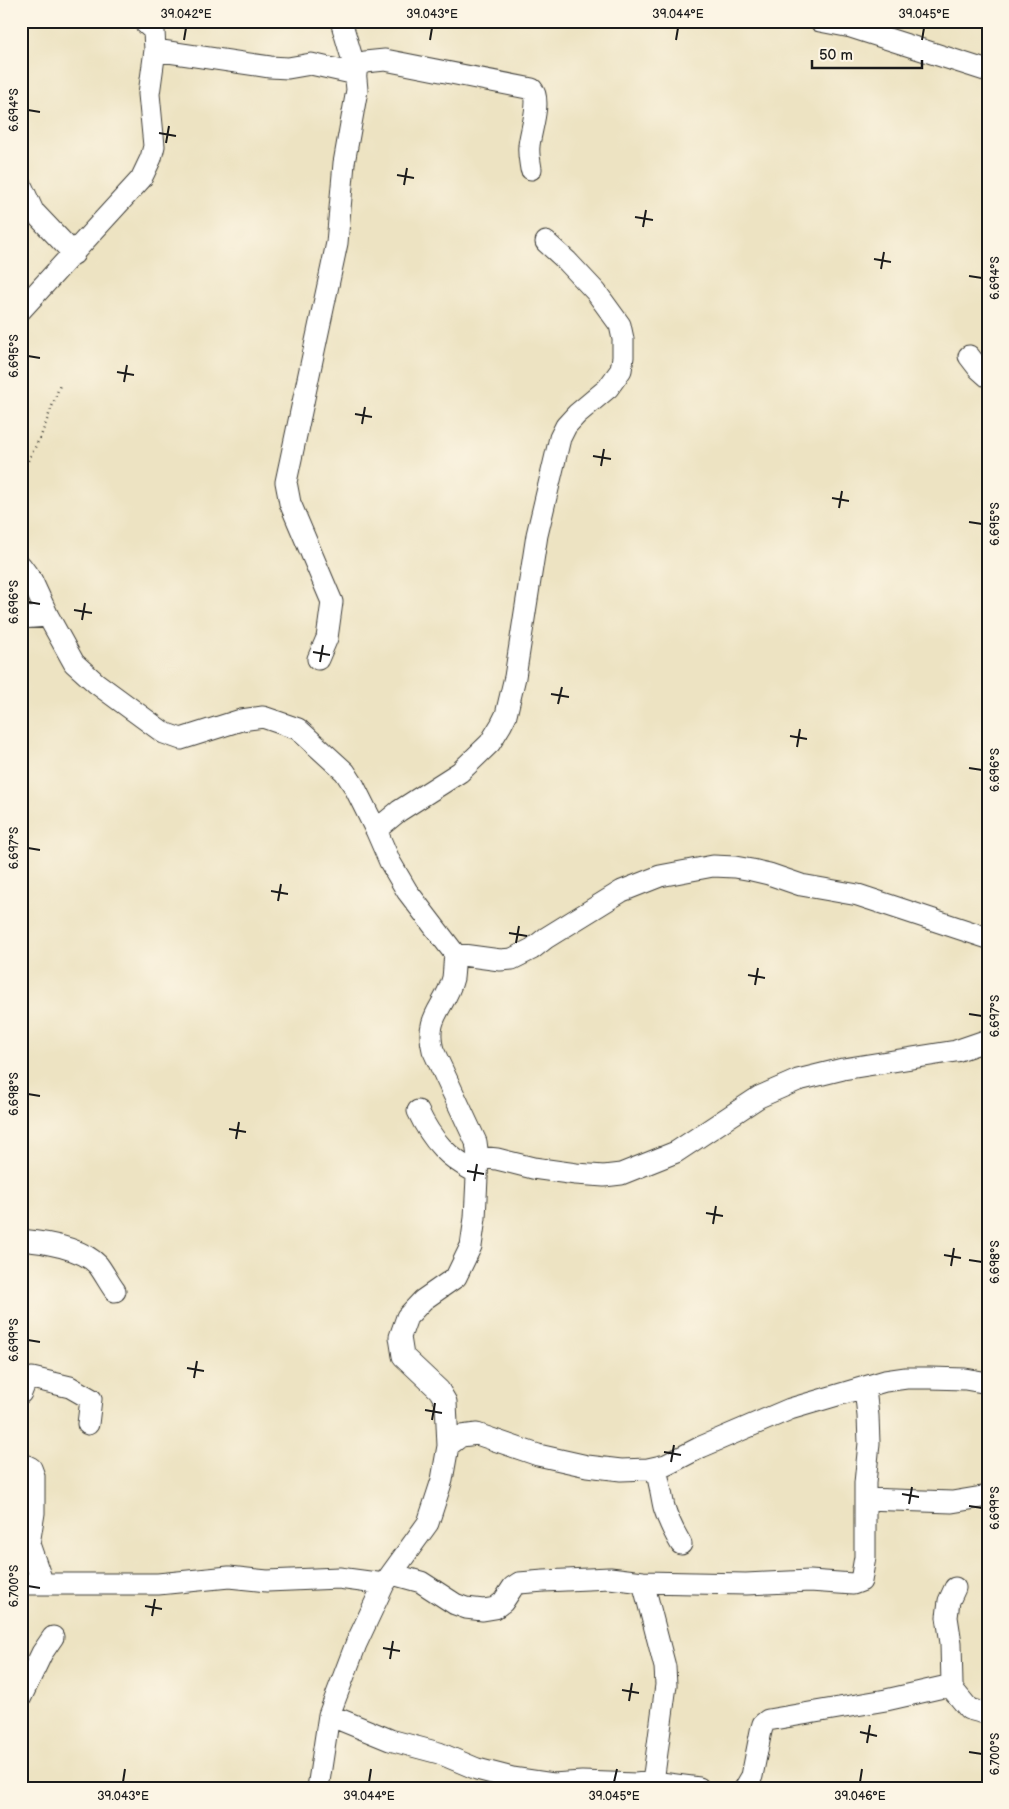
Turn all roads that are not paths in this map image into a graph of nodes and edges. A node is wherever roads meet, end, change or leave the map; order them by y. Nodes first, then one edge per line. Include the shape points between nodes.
1 (144, 21) edge
2 (341, 21) edge
3 (820, 21) edge
4 (155, 50) junction
5 (356, 71) junction
6 (988, 71) edge
7 (531, 169) dead end
8 (21, 185) edge
9 (546, 242) dead end
10 (74, 254) junction
11 (21, 310) edge
12 (969, 356) dead end
13 (988, 377) edge
14 (21, 566) edge
15 (48, 616) junction
16 (21, 618) edge
17 (318, 659) dead end
18 (376, 830) junction
19 (988, 938) edge
20 (455, 954) junction
21 (988, 1040) edge
22 (418, 1111) dead end
23 (478, 1165) junction
24 (21, 1240) edge
25 (115, 1291) dead end
26 (988, 1383) edge
27 (865, 1388) junction
28 (21, 1393) edge
29 (88, 1424) dead end
30 (448, 1446) junction
31 (21, 1463) edge
32 (655, 1468) junction
33 (988, 1496) edge
34 (865, 1499) junction
35 (681, 1544) dead end
36 (388, 1579) junction
37 (643, 1582) junction
38 (21, 1584) edge
39 (43, 1584) junction
40 (955, 1588) dead end
41 (53, 1637) dead end
42 (950, 1686) junction
43 (21, 1697) edge
44 (988, 1714) edge
45 (329, 1715) junction
46 (653, 1782) junction
47 (318, 1788) edge
48 (699, 1788) edge
49 (745, 1788) edge

1 - 4 street via 154,31
2 - 5 street
3 - 6 street via 851,27
4 - 5 street via 270,67 311,64
4 - 10 street via 149,94 154,146 152,158 142,179
5 - 7 street via 365,62 385,60 532,89 536,93 536,103 528,148
5 - 17 street via 357,90 344,163 337,243 286,482 290,504 332,602 327,638
8 - 10 street via 33,211
9 - 18 street via 596,292 620,324 623,339 621,370 608,388 566,426 560,438 536,534 515,677 506,715 495,737 460,772 399,811
10 - 11 street
12 - 13 street
14 - 15 street via 32,580
15 - 16 street
15 - 18 street via 74,662 96,683 164,733 181,739 241,720 263,717 298,729 345,772
18 - 20 street via 407,891
19 - 20 street via 858,894 802,886 752,870 713,866 660,876 622,891 512,959
20 - 23 street via 453,978 430,1027 430,1038 476,1142
21 - 23 street via 956,1051 798,1080 759,1097 676,1152 621,1174 604,1176 549,1171 497,1159
22 - 23 street via 427,1129 453,1159
23 - 30 street via 475,1218 471,1246 464,1264 456,1277 423,1300 407,1317 400,1337 404,1356 439,1390 446,1402
24 - 25 street via 44,1242 84,1254 97,1264
26 - 27 street via 965,1379 906,1378
27 - 32 street via 790,1409
27 - 34 street via 869,1443
28 - 29 street via 24,1383 32,1378 70,1387 91,1399
30 - 32 street via 461,1436 477,1434 538,1455 587,1466 622,1470
30 - 36 street via 442,1480 428,1523
31 - 39 street via 31,1468 34,1476 34,1514 29,1544
32 - 35 street via 665,1508
33 - 34 street via 952,1502
34 - 37 street via 865,1557 861,1581 852,1584 810,1581 746,1584
36 - 37 street via 421,1582 455,1604 474,1610 495,1608 519,1583 610,1578
36 - 39 street via 267,1580 229,1577 158,1584
36 - 45 street via 356,1644
37 - 46 street via 665,1667 666,1685
38 - 39 street
40 - 42 street via 947,1617 953,1683
41 - 43 street
42 - 44 street via 969,1709
42 - 49 street via 768,1720 760,1731 752,1776
45 - 46 street via 390,1740 512,1778 553,1784
45 - 47 street
46 - 48 street

